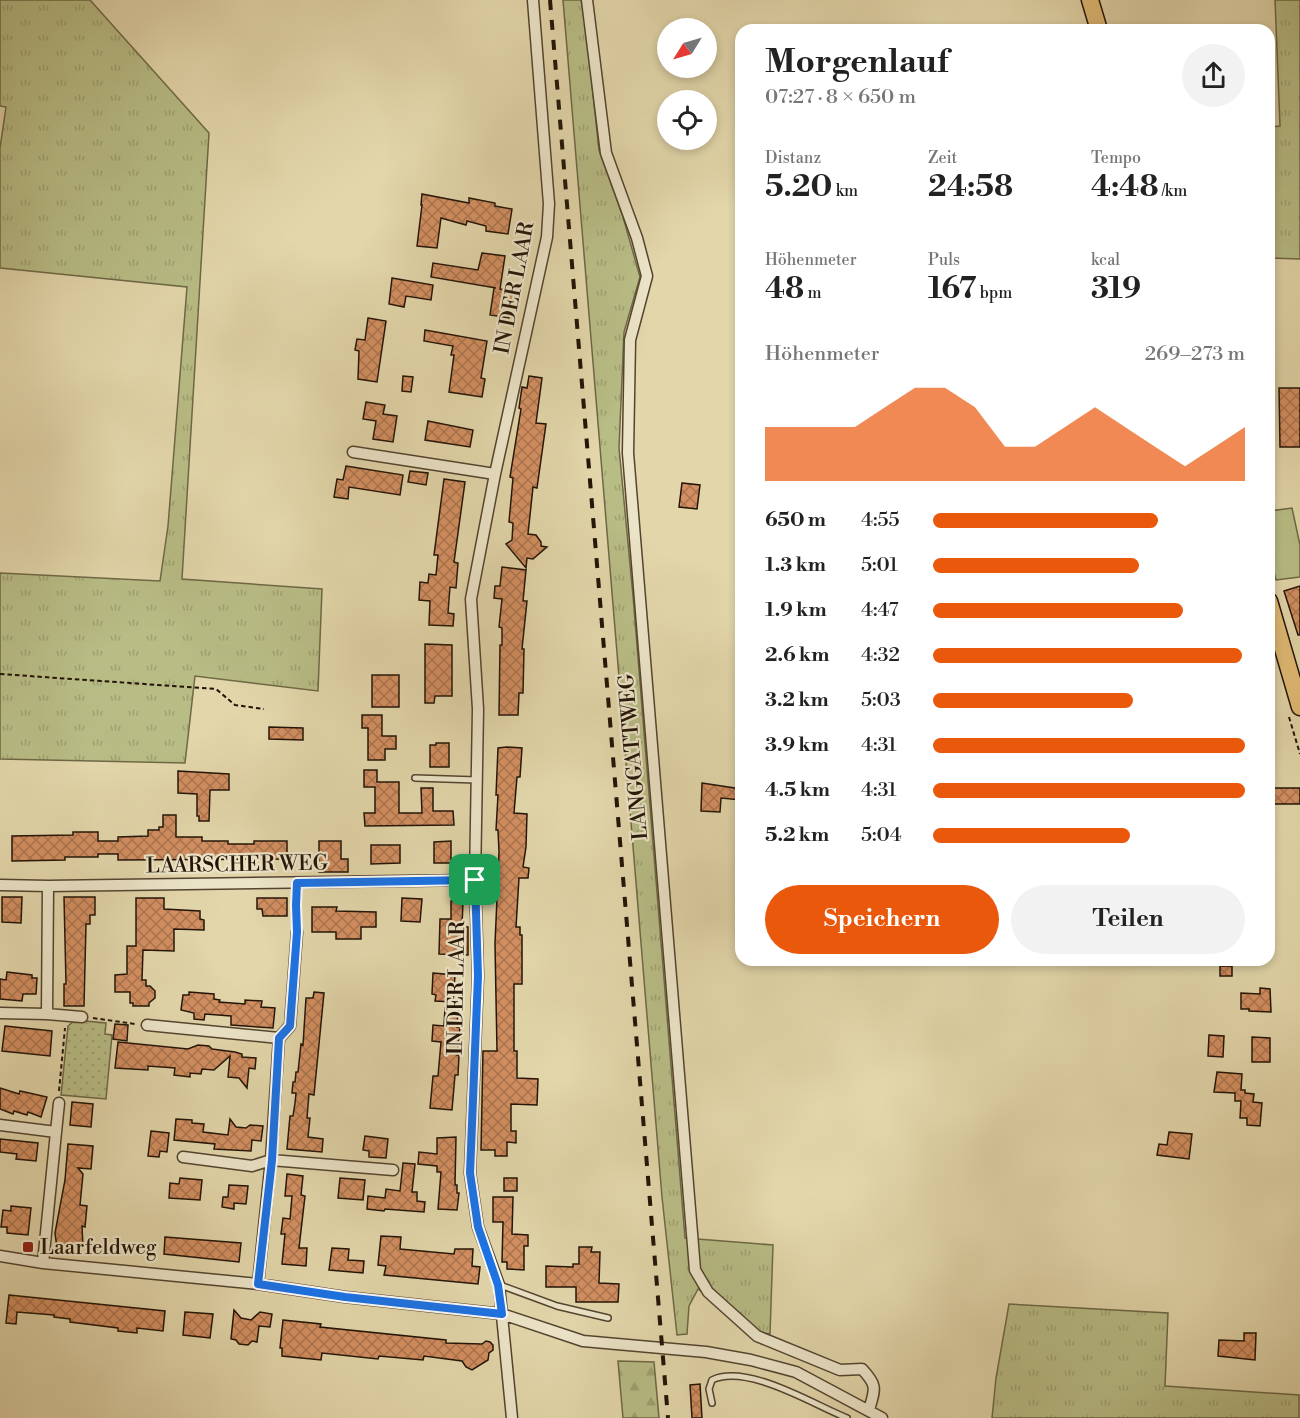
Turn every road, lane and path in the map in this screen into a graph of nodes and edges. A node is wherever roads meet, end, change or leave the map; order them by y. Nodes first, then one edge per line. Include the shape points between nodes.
1 (533, 0) edge
2 (587, 0) edge
3 (1090, 0) edge
4 (1097, 24) edge
5 (353, 452) dead end
6 (495, 474) junction
7 (1275, 622) edge
8 (0, 675) edge
9 (1300, 707) edge
10 (264, 709) dead end
11 (415, 778) dead end
12 (477, 780) junction
13 (475, 880) junction
14 (297, 883) junction
15 (0, 885) edge
16 (48, 886) junction
17 (297, 932) joint
18 (0, 1013) edge
19 (47, 1014) junction
20 (65, 1017) junction
21 (82, 1017) joint
22 (147, 1025) joint
23 (279, 1038) junction
24 (59, 1103) joint
25 (0, 1125) edge
26 (56, 1132) junction
27 (183, 1157) dead end
28 (272, 1160) junction
29 (393, 1170) dead end
30 (0, 1256) edge
31 (43, 1263) junction
32 (258, 1284) junction
33 (498, 1285) junction
34 (502, 1314) junction
35 (608, 1318) dead end
36 (712, 1403) dead end
37 (866, 1415) edge
38 (512, 1418) edge
39 (847, 1418) edge
40 (882, 1418) edge

1 - 6 street, IN DER LAAR via 549,204 547,237
2 - 37 street, LANGGATTWEG via 606,153 647,276 630,340 628,453 695,1270 708,1292 757,1336 840,1370 862,1369 873,1380 874,1392
3 - 4 main road
5 - 6 street
6 - 12 street, IN DER LAAR via 471,599 478,709
7 - 9 main road
8 - 10 path via 216,689 236,705
11 - 12 lane
12 - 13 street, IN DER LAAR
13 - 14 street, LAARSCHER WEG
13 - 33 street, IN DER LAAR via 478,976 470,1173 478,1227
14 - 16 street, LAARSCHER WEG
14 - 17 path
15 - 16 street, LAARSCHER WEG
16 - 19 street
17 - 23 street via 290,1026
18 - 19 street
19 - 20 street
20 - 21 street
20 - 24 path
21 - 22 path
22 - 23 street
23 - 28 street
24 - 26 street
25 - 26 street
26 - 31 street
27 - 28 street via 252,1166
28 - 29 street
28 - 32 street
30 - 31 street
31 - 32 street
32 - 34 street
33 - 34 street, IN DER LAAR
33 - 35 lane via 557,1306
34 - 37 street via 583,1341 706,1352 796,1372
34 - 38 street, IN DER LAAR
36 - 39 lane via 712,1380 721,1376 743,1378 780,1386
37 - 40 street

